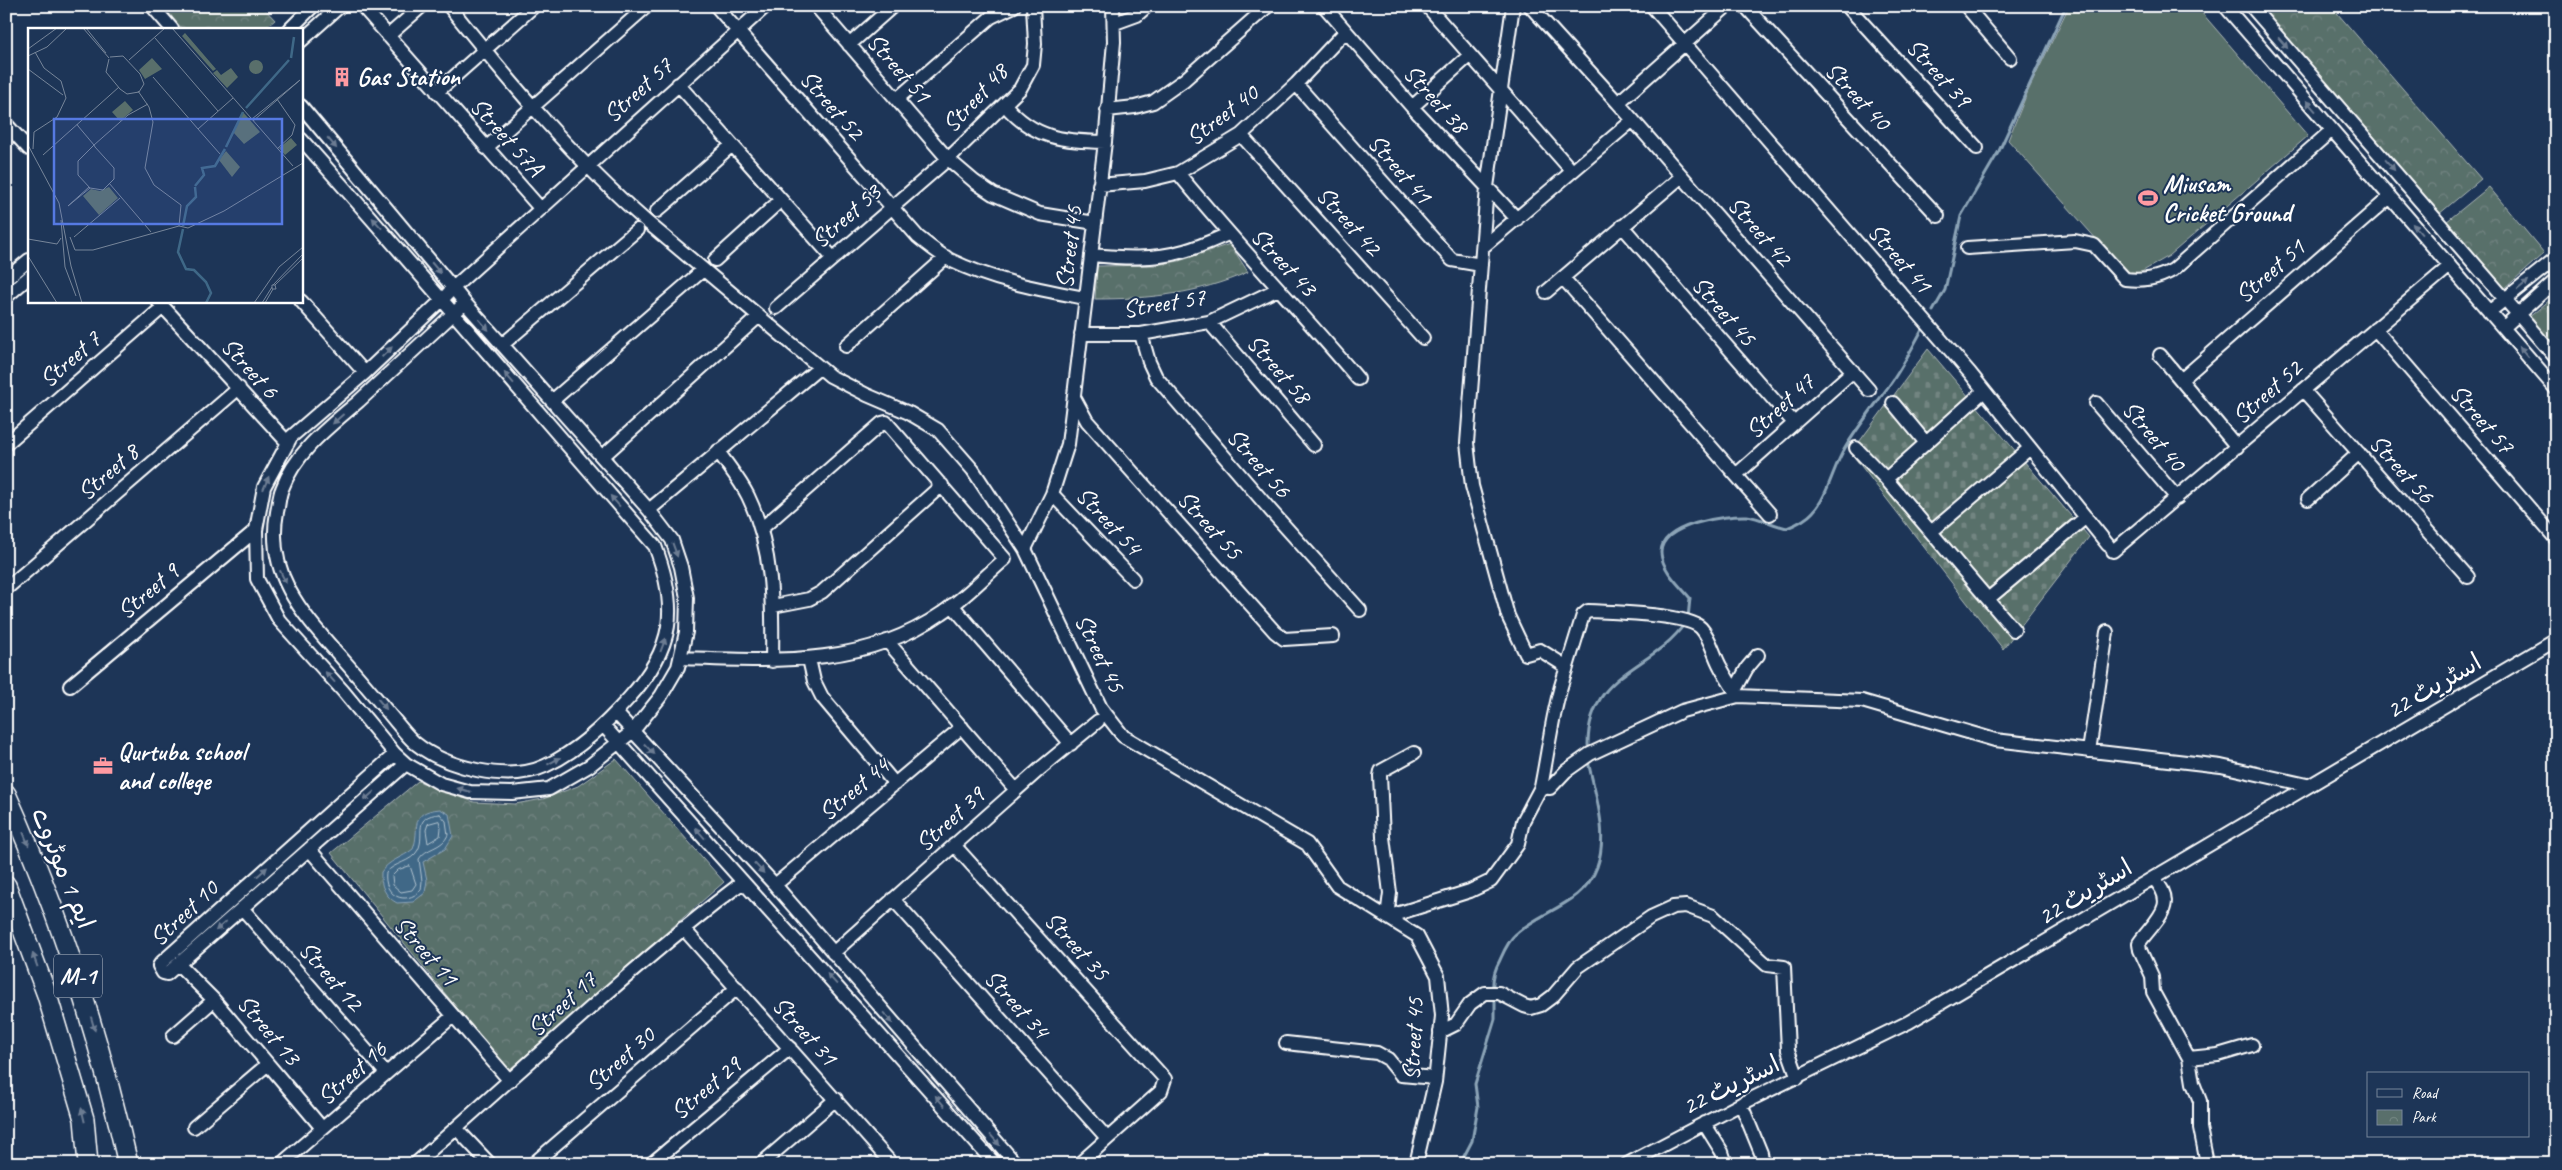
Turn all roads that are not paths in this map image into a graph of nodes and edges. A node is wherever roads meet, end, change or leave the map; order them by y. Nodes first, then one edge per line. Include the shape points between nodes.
1 (152, 6) edge
2 (313, 6) edge
3 (340, 6) edge
4 (362, 6) edge
5 (422, 6) edge
6 (449, 6) edge
7 (534, 6) edge
8 (647, 6) edge
9 (716, 6) edge
10 (766, 6) edge
11 (816, 6) edge
12 (893, 6) edge
13 (1014, 6) edge
14 (1033, 6) edge
15 (1113, 6) edge
16 (1147, 6) edge
17 (1268, 6) edge
18 (1324, 6) edge
19 (1513, 6) edge
20 (1530, 6) edge
21 (1652, 6) edge
22 (1727, 6) edge
23 (1745, 6) edge
24 (1847, 6) edge
25 (1966, 6) edge
26 (2225, 6) edge
27 (2250, 6) edge
28 (1432, 8) edge
29 (2235, 18) junction
30 (1115, 23) junction
31 (171, 28) edge
32 (291, 28) edge
33 (1346, 31) junction
34 (739, 32) junction
35 (388, 36) junction
36 (302, 40) edge
37 (1684, 43) junction
38 (849, 45) junction
39 (485, 50) junction
40 (1469, 56) junction
41 (2010, 58) dead end
42 (678, 84) junction
43 (1296, 84) junction
44 (1500, 91) junction
45 (437, 92) junction
46 (897, 99) junction
47 (1618, 103) junction
48 (1006, 105) junction
49 (302, 107) edge
50 (533, 108) junction
51 (1412, 108) junction
52 (1107, 110) junction
53 (1633, 120) junction
54 (6, 124) edge
55 (2332, 130) junction
56 (1241, 135) junction
57 (302, 139) edge
58 (1105, 142) junction
59 (732, 145) junction
60 (28, 148) edge
61 (486, 148) junction
62 (1977, 148) dead end
63 (948, 159) junction
64 (587, 167) junction
65 (1572, 171) junction
66 (1178, 173) junction
67 (1682, 176) junction
68 (1099, 185) junction
69 (1487, 187) junction
70 (2390, 197) junction
71 (781, 200) junction
72 (890, 207) junction
73 (540, 208) junction
74 (657, 211) dead end
75 (1938, 216) dead end
76 (1517, 219) junction
77 (1095, 223) junction
78 (1622, 226) junction
79 (404, 228) junction
80 (637, 230) dead end
81 (1228, 234) junction
82 (391, 239) junction
83 (1483, 247) junction
84 (1967, 248) dead end
85 (1091, 255) junction
86 (832, 257) junction
87 (946, 257) junction
88 (2556, 258) edge
89 (715, 260) dead end
90 (28, 261) edge
91 (1481, 265) junction
92 (2450, 266) junction
93 (703, 270) junction
94 (7, 277) edge
95 (28, 278) edge
96 (1563, 278) junction
97 (2556, 280) edge
98 (452, 288) junction
99 (1278, 290) junction
100 (1546, 292) dead end
101 (6, 297) edge
102 (1085, 298) junction
103 (442, 300) junction
104 (2506, 300) junction
105 (302, 302) edge
106 (161, 304) edge
107 (464, 304) junction
108 (776, 308) dead end
109 (2489, 312) junction
110 (2518, 314) junction
111 (453, 315) junction
112 (758, 317) junction
113 (1209, 322) junction
114 (2503, 328) junction
115 (2375, 329) junction
116 (1081, 334) junction
117 (1141, 334) junction
118 (1423, 338) dead end
119 (502, 346) junction
120 (846, 346) dead end
121 (2160, 355) dead end
122 (2556, 358) edge
123 (819, 368) junction
124 (1853, 371) junction
125 (365, 373) junction
126 (1358, 379) dead end
127 (2181, 380) junction
128 (239, 388) junction
129 (2556, 388) edge
130 (1869, 390) dead end
131 (2303, 390) junction
132 (1984, 391) junction
133 (341, 394) junction
134 (1075, 398) junction
135 (552, 401) junction
136 (1893, 403) dead end
137 (2096, 403) dead end
138 (352, 406) junction
139 (1794, 423) junction
140 (578, 431) junction
141 (288, 443) junction
142 (1926, 443) junction
143 (6, 444) edge
144 (566, 444) junction
145 (1314, 445) dead end
146 (2237, 447) junction
147 (1856, 448) dead end
148 (2030, 448) junction
149 (718, 451) junction
150 (2359, 453) junction
151 (602, 457) junction
152 (1737, 474) junction
153 (1886, 479) junction
154 (942, 485) junction
155 (1052, 494) junction
156 (2177, 498) junction
157 (2308, 499) dead end
158 (649, 510) junction
159 (1770, 514) dead end
160 (2086, 517) junction
161 (761, 529) junction
162 (256, 530) junction
163 (1931, 532) junction
164 (2556, 539) edge
165 (2111, 548) joint
166 (1025, 549) junction
167 (2468, 577) dead end
168 (1133, 579) dead end
169 (684, 583) junction
170 (668, 586) junction
171 (6, 589) edge
172 (1988, 598) junction
173 (952, 605) junction
174 (773, 606) junction
175 (1360, 610) dead end
176 (2014, 630) dead end
177 (2107, 632) dead end
178 (1333, 636) dead end
179 (2556, 640) edge
180 (887, 641) junction
181 (1758, 654) dead end
182 (680, 658) junction
183 (809, 659) junction
184 (772, 661) junction
185 (1567, 668) junction
186 (359, 678) junction
187 (70, 686) dead end
188 (343, 691) junction
189 (1737, 693) junction
190 (616, 713) junction
191 (1098, 721) dead end
192 (603, 725) junction
193 (962, 727) junction
194 (633, 731) junction
195 (620, 742) junction
196 (1071, 744) junction
197 (2089, 751) junction
198 (1414, 753) dead end
199 (395, 754) junction
200 (406, 764) junction
201 (490, 771) junction
202 (895, 784) junction
203 (2308, 785) junction
204 (1541, 787) junction
205 (1016, 790) junction
206 (490, 793) junction
207 (6, 794) edge
208 (954, 845) junction
209 (309, 849) junction
210 (2153, 878) junction
211 (743, 882) junction
212 (6, 885) edge
213 (775, 885) junction
214 (893, 899) junction
215 (242, 908) junction
216 (1387, 917) junction
217 (683, 928) junction
218 (833, 953) junction
219 (178, 964) junction
220 (737, 988) junction
221 (872, 999) junction
222 (214, 1000) junction
223 (861, 1011) junction
224 (453, 1016) junction
225 (1440, 1032) junction
226 (173, 1036) dead end
227 (1286, 1043) dead end
228 (2252, 1045) dead end
229 (790, 1048) junction
230 (2189, 1058) junction
231 (268, 1064) junction
232 (386, 1073) junction
233 (1436, 1078) junction
234 (1798, 1078) junction
235 (510, 1081) junction
236 (836, 1099) junction
237 (1741, 1104) junction
238 (1704, 1123) junction
239 (194, 1127) dead end
240 (322, 1128) junction
241 (456, 1128) junction
242 (1108, 1138) junction
243 (2206, 1158) dead end
244 (885, 1161) edge
245 (88, 1164) edge
246 (128, 1164) edge
247 (281, 1164) edge
248 (415, 1164) edge
249 (490, 1164) edge
250 (533, 1164) edge
251 (651, 1164) edge
252 (761, 1164) edge
253 (995, 1164) edge
254 (1016, 1164) edge
255 (1079, 1164) edge
256 (1416, 1164) edge
257 (1627, 1164) edge
258 (1726, 1164) edge
259 (1763, 1164) edge

1 - 31 street
2 - 32 street
3 - 36 street
4 - 35 street, Street 57A
5 - 35 street
6 - 39 street
7 - 39 street
8 - 50 street
9 - 34 street
10 - 34 street, Street 57
11 - 38 street, Street 51
12 - 38 street
13 - 46 street via 991,17
14 - 48 street, Street 48 via 1033,65 1020,89
15 - 30 street, Street 45
16 - 30 street via 1137,15
17 - 52 street via 1184,80 1153,102
18 - 33 street, Street 38
19 - 44 street
20 - 47 street, Street 42
21 - 37 street, Street 41
22 - 37 street
23 - 75 street, Street 40
24 - 62 street, Street 39
25 - 41 street
26 - 29 street
27 - 29 street
27 -> 104 street
28 - 40 street
55 -> 29 street
30 - 52 street, Street 45
33 - 43 street, Street 40
33 - 51 street, Street 38
34 - 42 street, Street 57
34 - 72 street, Street 52
35 - 45 street, Street 57A
37 - 47 street
37 - 132 street, Street 41
38 - 46 street, Street 51
39 - 45 street
39 - 50 street
40 - 44 street
40 - 51 street
42 - 59 street
42 - 64 street, Street 57
43 - 56 street, Street 40
43 - 91 street, Street 41 via 1452,260
44 - 65 street
44 - 69 street
45 - 61 street, Street 57A
46 - 63 street, Street 51
47 - 53 street, Street 42
48 - 58 street via 1031,129 1069,141
48 - 63 street, Street 48
49 -> 79 street, Street 57
50 - 61 street
50 - 64 street
51 - 69 street, Street 38
52 - 58 street, Street 45
53 - 65 street
53 - 67 street, Street 42
54 - 60 street
55 - 70 street
55 - 84 street via 2173,270 2158,278 2125,279 2094,245 2075,241
56 - 66 street, Street 40
56 - 118 street, Street 42
82 -> 57 street
58 - 68 street, Street 45
59 - 71 street
59 - 74 street
61 - 73 street, Street 57A
63 - 72 street, Street 53
63 - 77 street, Street 51 via 975,182 1002,198 1040,214
64 - 73 street, Street 57
64 - 93 street
65 - 76 street
66 - 68 street, Street 40 via 1145,181
66 - 81 street, Street 43
67 - 78 street
67 - 124 street, Street 42
68 - 77 street, Street 45
69 - 76 street, Street 38
69 - 83 street
92 -> 70 street
70 - 127 street, Street 51
71 - 86 street
71 - 89 street
72 - 86 street, Street 53
72 - 87 street, Street 52 via 918,237
73 - 98 street, Street 57
76 - 83 street
77 - 85 street, Street 45
78 - 96 street
78 - 139 street, Street 45
79 - 82 street
79 -> 98 street, Street 57
80 - 119 street
81 - 85 street via 1184,251 1152,257
81 - 99 street, Street 43
82 - 103 street
83 - 91 street
85 - 102 street, Street 45
86 - 108 street, Street 53
87 - 102 street, Street 52 via 1012,284
87 - 120 street
104 -> 88 street
90 - 94 street
91 - 185 street via 1467,443 1472,486 1508,616 1521,648 1526,654 1540,650
92 - 109 street
92 - 115 street, Street 52
93 - 112 street
93 - 135 street
95 - 101 street
96 - 100 street
96 - 152 street
97 - 110 street
98 - 103 street, Street 57
98 - 107 street, Street 57
99 - 113 street, Street 57
99 - 126 street, Street 43
102 - 116 street, Street 45
103 - 111 street
125 -> 103 street, Street 57
104 - 109 street
104 - 110 street
105 - 125 street
106 - 128 street, Street 6
106 - 143 street, Street 7
107 - 111 street
107 -> 119 street, Street 57
109 - 114 street
110 - 114 street
110 - 122 street
111 - 138 street
144 -> 111 street
112 - 123 street
112 - 151 street
113 - 117 street, Street 57
113 - 145 street, Street 58
129 -> 114 street
115 - 131 street, Street 52
115 - 164 street, Street 57
116 - 117 street, Street 57
116 - 134 street, Street 45
117 - 175 street, Street 56 via 1156,377
119 - 135 street, Street 57
121 - 127 street
123 - 149 street
123 - 166 street via 938,430 973,470
124 - 130 street, Street 42
124 - 139 street, Street 47
125 - 133 street, Street 57
127 - 146 street
128 - 141 street, Street 6
128 - 171 street, Street 8
131 - 146 street, Street 52
131 - 150 street, Street 56
132 - 142 street
132 - 148 street, Street 41
133 - 138 street
133 - 141 street, Street 57
134 - 155 street, Street 45 via 1068,444
134 - 178 street, Street 55 via 1087,421 1275,632 1284,639
135 - 140 street, Street 57
136 - 142 street
137 - 156 street, Street 40
138 -> 186 street via 303,451 293,466 281,490 274,529 279,570 297,605
139 - 152 street, Street 47
140 - 144 street
140 - 151 street, Street 57
162 -> 141 street, Street 57 via 264,487
142 - 153 street
170 -> 144 street via 655,546
146 - 156 street, Street 52
147 - 153 street
148 - 160 street, Street 41
148 - 163 street
149 - 158 street
149 - 161 street via 747,494
150 - 157 street
150 - 167 street, Street 56
151 - 158 street, Street 57
152 - 159 street
153 - 163 street
154 - 161 street via 886,422
154 - 173 street via 1005,558
154 - 174 street via 822,592 809,599
155 - 166 street, Street 45
155 - 168 street, Street 54
156 - 165 street, Street 52
158 -> 169 street, Street 57 via 672,540
160 - 165 street, Street 41
160 - 172 street
161 - 174 street
162 - 187 street, Street 9
188 -> 162 street, Street 57 via 279,620 257,579
163 - 172 street
166 - 216 street, Street 45 via 1101,708 1123,736 1307,844 1338,886
169 - 170 street
169 - 182 street, Street 57 via 686,632
190 -> 170 street via 648,677 664,647 668,632
172 - 176 street
173 - 180 street
173 - 196 street
174 - 184 street
177 - 197 street
179 - 203 street, اسٹریٹ 22
180 - 183 street via 838,656
180 - 193 street
181 - 189 street via 1747,668
182 - 184 street
182 - 194 street, Street 57 via 661,696
183 - 184 street
183 - 202 street via 822,697
185 - 189 street via 1583,615 1588,611 1673,618 1699,626
185 - 204 street via 1549,732 1547,766
186 - 188 street
186 -> 201 street via 414,743 442,760 472,770
188 - 199 street, Street 57
189 - 197 street via 1862,701 1994,740
189 - 204 street via 1682,711 1590,754 1566,771 1550,788
190 - 192 street
190 - 194 street
191 - 196 street, Street 39
192 - 195 street
201 -> 192 street via 507,773 542,768 573,750
193 - 202 street, Street 44
193 - 205 street
194 - 195 street, Street 57
194 -> 213 street
195 - 206 street, Street 57 via 589,766 549,788
211 -> 195 street
196 - 205 street, Street 39
197 - 203 street via 2221,766
198 - 216 street via 1381,772 1380,776 1390,893
199 - 200 street, Street 57
219 -> 199 street, Street 10 via 167,974 160,966
206 -> 200 street, Street 57 via 470,792 441,784
200 -> 209 street, Street 10
201 - 206 street
202 - 213 street, Street 44
203 - 210 street, اسٹریٹ 22
204 - 216 street via 1523,821 1518,844 1491,881 1470,891
205 - 208 street, Street 39
207 -> 246 highway, ایم 1 موٹروے / M-1 via 64,934 90,1013
208 - 214 street, Street 39
208 - 242 street, Street 35 via 1165,1079 1161,1091
209 - 215 street, Street 10
209 - 224 street, Street 11
210 - 230 street via 2162,887 2165,908 2139,943 2140,950 2152,976 2153,992
210 - 234 street, اسٹریٹ 22 via 1909,1022
211 - 217 street, Street 17
223 -> 211 street
245 -> 212 highway, M-1 via 84,1119 48,995
213 - 218 street
214 - 218 street, Street 39
214 - 242 street, Street 34
215 -> 219 street, Street 10
215 - 232 street, Street 12
216 - 225 street, Street 45 via 1417,936 1428,954 1438,976 1442,1016
217 - 220 street, Street 31
217 - 235 street, Street 17
218 - 221 street
219 - 222 street, Street 13
220 - 229 street, Street 31
220 - 250 street, Street 30
221 - 223 street
221 -> 254 street
222 - 226 street
222 - 231 street, Street 13
253 -> 223 street
224 - 232 street, Street 16
224 - 235 street, Street 11
225 - 233 street, Street 45
225 - 234 street via 1456,1024 1470,1004 1485,993 1499,993 1531,1008 1541,1005 1578,967 1629,931 1673,906 1686,906 1712,916 1766,965 1784,967 1788,1050
227 - 233 street via 1377,1053 1388,1059 1401,1075
228 - 230 street
229 - 236 street, Street 31
229 - 251 street, Street 29
230 - 243 street via 2200,1101 2200,1128
231 - 239 street
231 - 240 street, Street 13
232 - 240 street, Street 16
233 - 256 street, Street 45
234 - 237 street, اسٹریٹ 22
235 - 241 street, Street 17
236 - 244 street, Street 31
236 - 252 street
237 - 238 street, اسٹریٹ 22
237 - 259 street
238 - 257 street, اسٹریٹ 22
238 - 258 street
240 - 247 street, Street 16
241 - 248 street, Street 17
241 - 249 street
242 - 255 street

